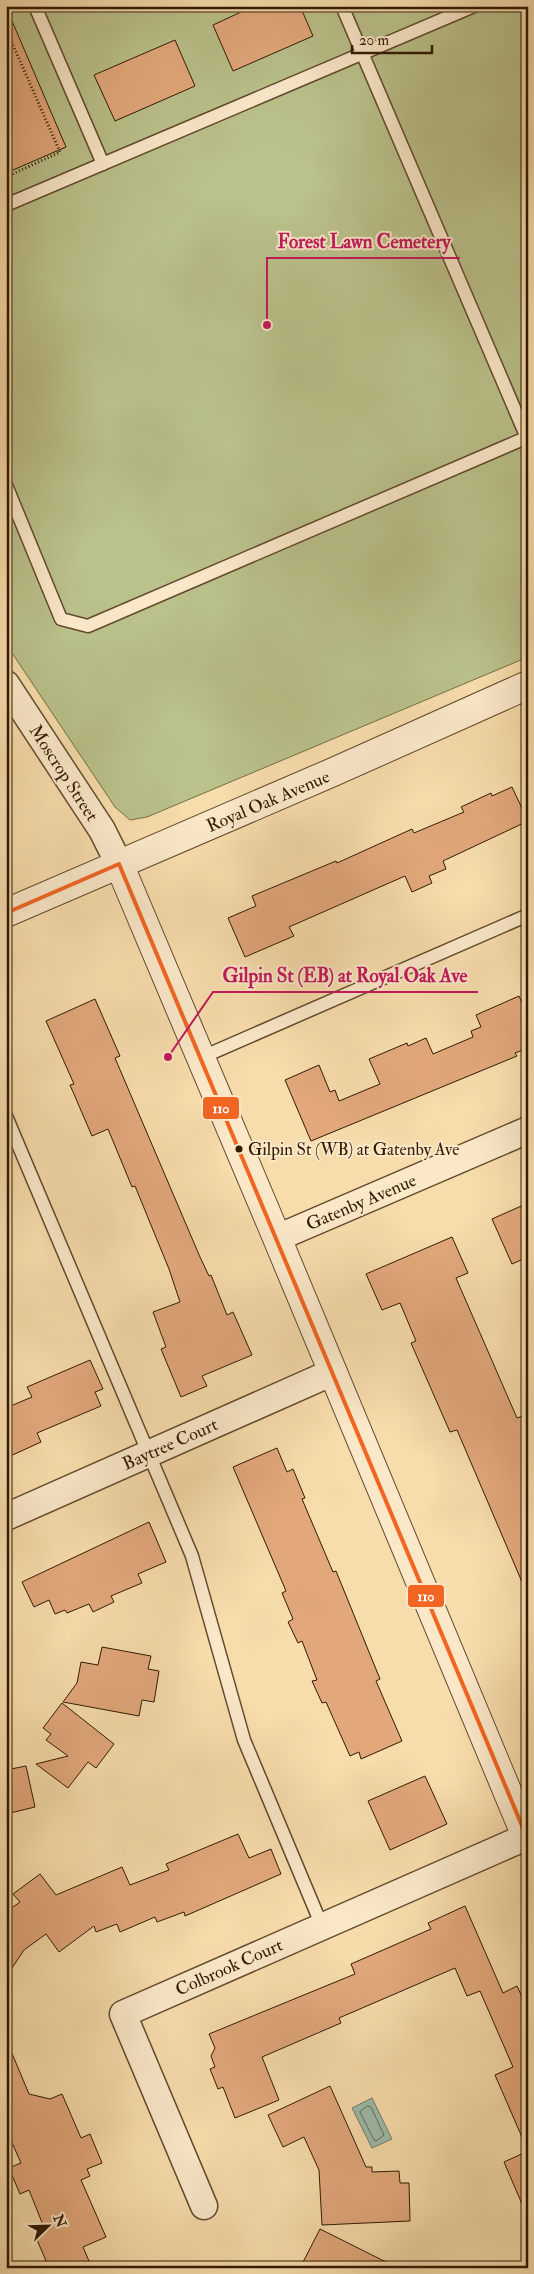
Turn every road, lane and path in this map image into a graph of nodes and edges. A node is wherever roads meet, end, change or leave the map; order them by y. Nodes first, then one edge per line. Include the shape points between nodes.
1 (35, 6) edge
2 (342, 6) edge
3 (474, 6) edge
4 (6, 29) edge
5 (362, 54) junction
6 (103, 164) junction
7 (6, 177) edge
8 (6, 205) edge
9 (528, 437) edge
10 (6, 485) edge
11 (6, 684) edge
12 (528, 685) edge
13 (119, 864) junction
14 (6, 913) edge
15 (528, 915) edge
16 (200, 1058) junction
17 (6, 1116) edge
18 (528, 1130) edge
19 (10, 1135) edge
20 (277, 1238) junction
21 (333, 1372) junction
22 (150, 1453) junction
23 (6, 1517) edge
24 (527, 1839) edge
25 (322, 1926) junction
26 (204, 2206) dead end

1 - 6 lane
2 - 5 lane
3 - 5 lane
4 - 7 path via 60,152
5 - 6 lane
5 - 9 lane
6 - 8 lane
9 - 10 lane via 88,626 62,619
11 - 13 street, Moscrop Street via 102,830
12 - 13 street, Royal Oak Avenue
13 - 14 street, Royal Oak Avenue
13 - 16 street
15 - 16 lane
16 - 20 street
17 - 19 lane
18 - 20 street, Gatenby Avenue
19 - 22 lane
20 - 21 street
21 - 22 street, Baytree Court
21 - 24 street
22 - 23 street, Baytree Court
22 - 25 lane via 192,1556 244,1740
24 - 25 street, Colbrook Court
25 - 26 street, Colbrook Court via 123,2014

